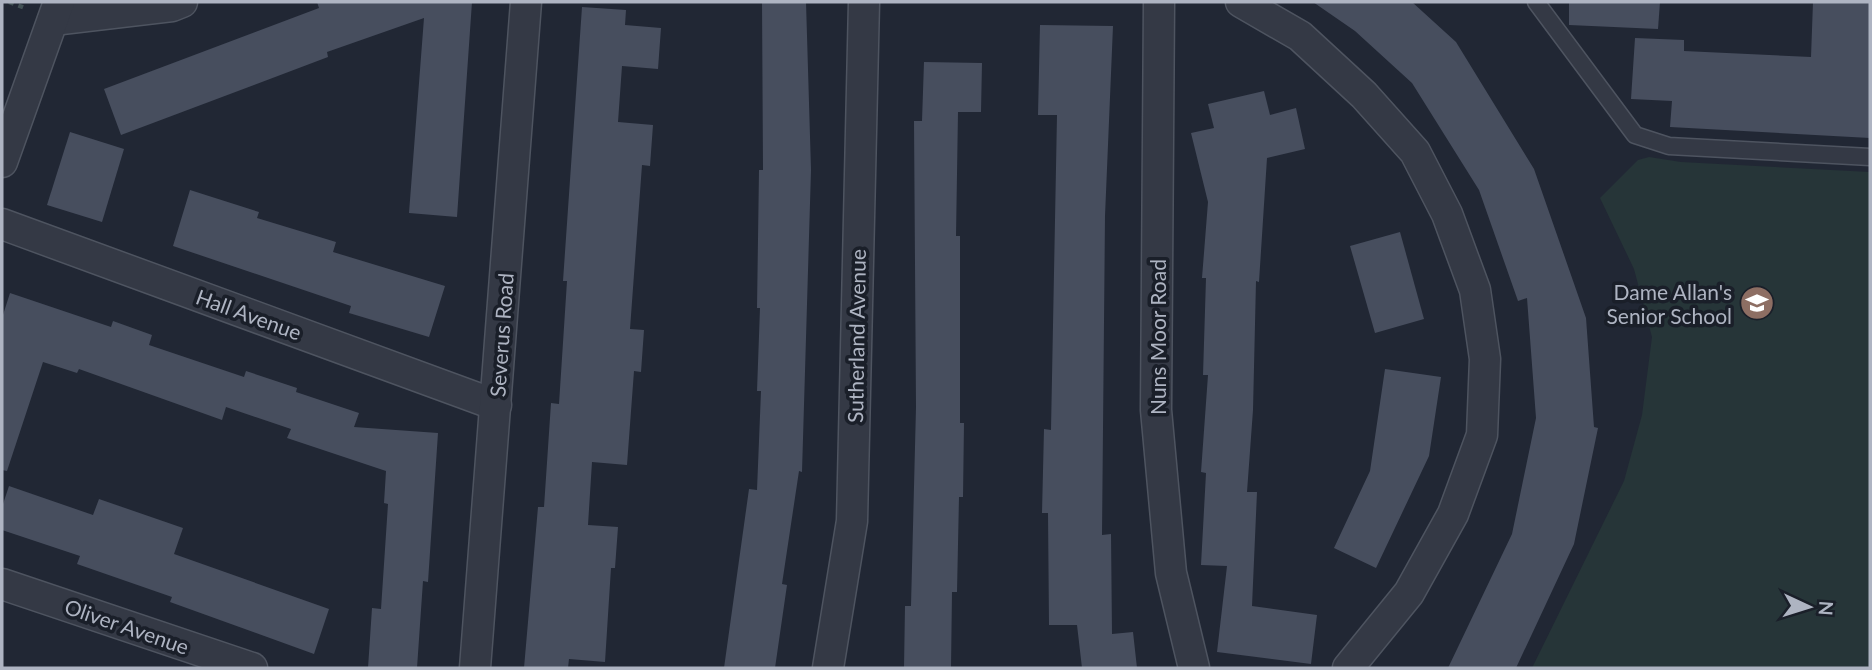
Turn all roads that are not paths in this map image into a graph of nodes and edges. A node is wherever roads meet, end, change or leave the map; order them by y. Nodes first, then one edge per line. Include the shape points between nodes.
1 (182, 2) edge
2 (526, 2) edge
3 (864, 2) edge
4 (1159, 2) edge
5 (1241, 2) edge
6 (1536, 2) edge
7 (56, 11) edge
8 (1870, 157) edge
9 (2, 162) edge
10 (2, 224) edge
11 (496, 405) junction
12 (2, 584) edge
13 (252, 668) edge
14 (475, 668) edge
15 (828, 668) edge
16 (1194, 668) edge
17 (1348, 668) edge

1 - 7 street
2 - 11 street, Severus Road
3 - 15 street, Sutherland Avenue via 852,521
4 - 16 street, Nuns Moor Road via 1156,410 1171,573
5 - 17 street via 1300,36 1364,95 1415,152 1447,214 1475,290 1485,359 1482,435 1453,514 1409,593
6 - 8 lane via 1635,135 1669,146
7 - 9 street
10 - 11 street, Hall Avenue
11 - 14 street, Severus Road
12 - 13 street, Oliver Avenue

